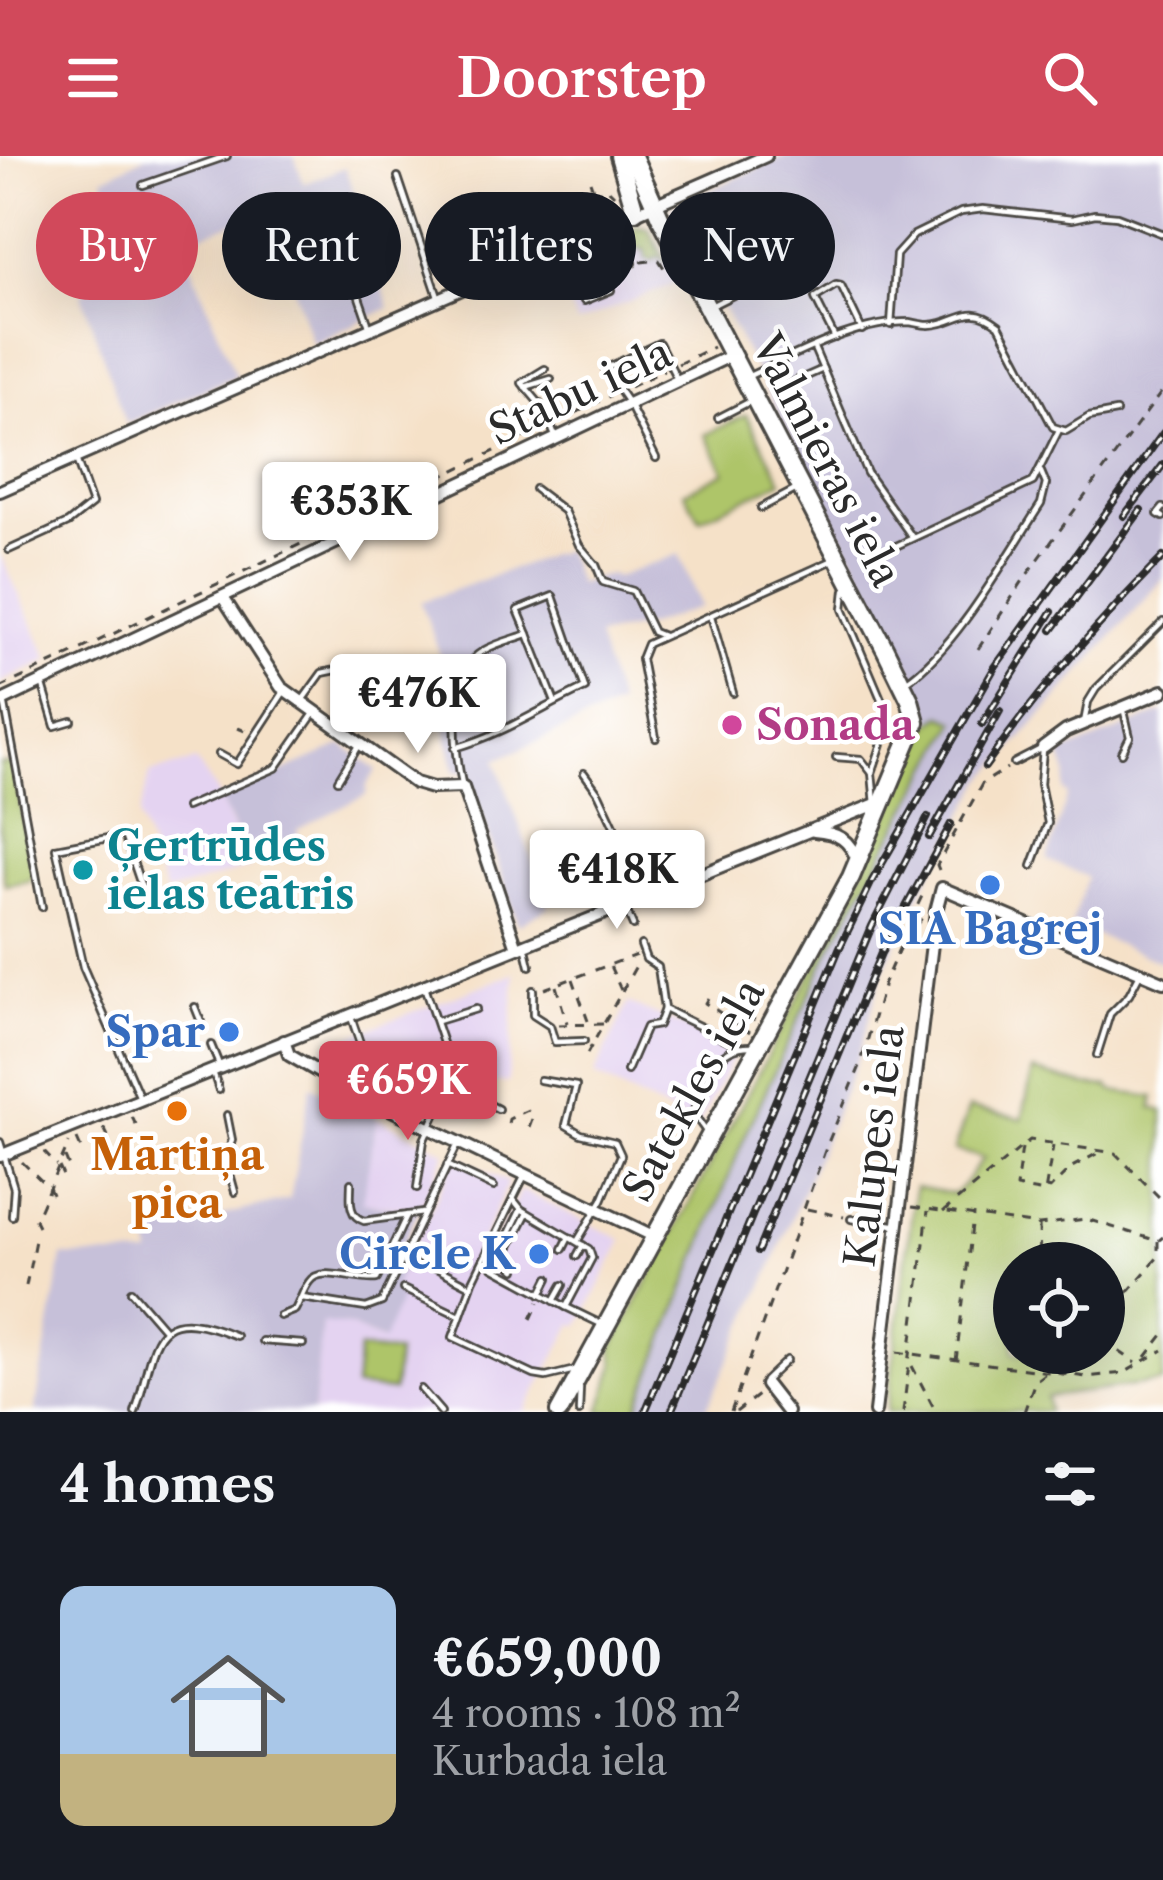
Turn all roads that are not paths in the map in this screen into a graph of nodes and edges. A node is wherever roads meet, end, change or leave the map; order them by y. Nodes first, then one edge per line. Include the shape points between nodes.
1 (224, 156) edge
2 (619, 156) edge
3 (633, 156) edge
4 (766, 156) edge
5 (398, 176) dead end
6 (143, 185) dead end
7 (629, 192) edge
8 (654, 205) junction
9 (636, 211) edge
10 (1163, 234) edge
11 (425, 257) edge
12 (360, 300) edge
13 (437, 300) edge
14 (723, 300) edge
15 (707, 308) junction
16 (891, 325) junction
17 (370, 329) junction
18 (862, 330) junction
19 (835, 338) junction
20 (814, 348) junction
21 (725, 358) junction
22 (545, 369) dead end
23 (823, 369) junction
24 (551, 379) dead end
25 (744, 379) junction
26 (678, 381) junction
27 (790, 384) dead end
28 (525, 387) junction
29 (754, 399) junction
30 (629, 404) junction
31 (1116, 412) dead end
32 (718, 418) dead end
33 (1059, 430) junction
34 (556, 439) junction
35 (76, 458) junction
36 (656, 458) dead end
37 (1041, 472) junction
38 (800, 488) junction
39 (535, 489) dead end
40 (0, 491) edge
41 (761, 508) dead end
42 (1163, 508) edge
43 (1163, 517) edge
44 (912, 537) junction
45 (9, 550) dead end
46 (879, 554) dead end
47 (836, 558) junction
48 (847, 578) junction
49 (224, 598) junction
50 (711, 616) junction
51 (1163, 622) edge
52 (528, 634) junction
53 (663, 636) junction
54 (346, 668) dead end
55 (42, 682) junction
56 (902, 684) junction
57 (285, 690) junction
58 (1163, 691) edge
59 (733, 693) dead end
60 (1, 697) edge
61 (302, 702) junction
62 (555, 702) junction
63 (1124, 706) junction
64 (914, 710) junction
65 (315, 712) junction
66 (890, 720) junction
67 (72, 721) dead end
68 (1084, 723) junction
69 (656, 738) dead end
70 (360, 744) junction
71 (455, 748) junction
72 (1043, 748) junction
73 (1122, 753) dead end
74 (219, 754) dead end
75 (836, 757) dead end
76 (1014, 764) road end
77 (584, 773) dead end
78 (872, 773) junction
79 (338, 780) dead end
80 (463, 787) junction
81 (230, 789) junction
82 (235, 800) dead end
83 (880, 803) junction
84 (186, 807) dead end
85 (811, 830) junction
86 (858, 862) junction
87 (1032, 866) dead end
88 (542, 874) dead end
89 (142, 888) dead end
90 (646, 895) junction
91 (624, 904) junction
92 (42, 907) dead end
93 (603, 913) junction
94 (633, 926) dead end
95 (521, 946) junction
96 (643, 950) road end
97 (530, 966) dead end
98 (1141, 972) junction
99 (1163, 982) edge
100 (423, 985) junction
101 (533, 992) road end
102 (195, 1007) dead end
103 (476, 1009) dead end
104 (664, 1009) junction
105 (350, 1015) junction
106 (437, 1022) junction
107 (203, 1027) dead end
108 (284, 1041) junction
109 (584, 1042) dead end
110 (750, 1042) junction
111 (211, 1045) dead end
112 (445, 1049) dead end
113 (1097, 1055) dead end
114 (216, 1068) junction
115 (627, 1071) dead end
116 (540, 1080) dead end
117 (219, 1090) dead end
118 (366, 1097) junction
119 (140, 1099) junction
120 (498, 1109) dead end
121 (227, 1115) dead end
122 (430, 1127) junction
123 (708, 1139) junction
124 (459, 1141) junction
125 (2, 1151) edge
126 (447, 1165) junction
127 (526, 1173) junction
128 (351, 1183) dead end
129 (494, 1187) dead end
130 (417, 1188) dead end
131 (235, 1192) dead end
132 (513, 1199) junction
133 (596, 1207) junction
134 (524, 1211) junction
135 (423, 1213) junction
136 (406, 1215) junction
137 (12, 1216) dead end
138 (851, 1219) road end
139 (898, 1225) junction
140 (653, 1236) junction
141 (569, 1237) junction
142 (580, 1243) junction
143 (563, 1249) dead end
144 (413, 1256) dead end
145 (578, 1256) dead end
146 (516, 1269) dead end
147 (536, 1280) dead end
148 (562, 1285) dead end
149 (471, 1286) junction
150 (403, 1288) dead end
151 (131, 1292) dead end
152 (542, 1294) junction
153 (302, 1298) junction
154 (554, 1300) junction
155 (566, 1307) junction
156 (280, 1316) dead end
157 (460, 1316) junction
158 (604, 1325) junction
159 (280, 1329) dead end
160 (164, 1330) junction
161 (236, 1336) dead end
162 (262, 1341) dead end
163 (276, 1342) junction
164 (303, 1344) dead end
165 (787, 1360) dead end
166 (580, 1369) junction
167 (767, 1383) joint
168 (421, 1389) dead end
169 (135, 1412) edge
170 (441, 1412) edge
171 (559, 1412) edge
172 (579, 1412) edge
173 (787, 1412) edge
174 (875, 1412) edge

1 - 6 lane
2 - 7 main road
3 - 8 main road, Valmieras iela
4 - 8 street
5 - 11 lane
8 - 9 street
8 - 15 main road, Valmieras iela
10 - 16 lane via 1117,216 961,212 914,235 896,255
12 - 17 lane
13 - 17 street
14 - 15 lane
15 - 21 main road, Valmieras iela
16 - 18 lane
16 - 33 lane via 985,314
17 - 35 street
18 - 19 lane
18 - 19 lane via 836,285 814,298
19 - 20 lane
20 - 23 lane
20 - 25 lane
21 - 25 main road, Valmieras iela
21 - 26 street, Stabu iela
22 - 28 lane
23 - 27 lane
23 - 44 lane via 867,473
24 - 28 lane
25 - 29 main road, Valmieras iela
26 - 30 street, Stabu iela
26 - 30 lane via 659,343 605,370
28 - 34 lane
29 - 32 lane
29 - 38 main road, Valmieras iela
30 - 34 street, Stabu iela
30 - 36 lane
31 - 33 lane
33 - 37 lane
34 - 49 street, Stabu iela
35 - 40 street
35 - 45 lane via 92,504
37 - 44 lane
37 - 56 lane via 1041,505 946,644
38 - 41 lane
38 - 47 main road, Valmieras iela
39 - 53 lane via 564,511 603,582 632,591
42 - 43 lane
44 - 46 lane
47 - 48 main road, Valmieras iela
47 - 50 lane
48 - 56 main road, Valmieras iela
48 - 66 lane via 843,609
49 - 55 street, Stabu iela
49 - 57 street
50 - 53 lane
50 - 59 lane
51 - 68 lane via 1096,689
52 - 62 lane
52 - 62 lane via 518,610 553,596 585,688
52 - 71 lane via 481,652 465,668
53 - 69 lane via 646,644 641,659
54 - 61 lane via 322,673
55 - 60 street, Stabu iela
55 - 67 lane via 55,726
56 - 64 main road, Valmieras iela
57 - 61 street
57 - 74 lane via 237,764
58 - 63 street
60 - 92 lane
61 - 65 street
62 - 71 lane via 535,718
63 - 68 street
63 - 73 lane via 1130,737
64 - 66 lane
64 - 83 main road via 913,735
65 - 70 street
65 - 81 lane via 276,768
66 - 78 lane
68 - 72 street
70 - 79 lane
70 - 80 street via 423,786
71 - 80 lane
72 - 76 lane
72 - 87 lane via 1048,823
75 - 78 lane via 861,759
77 - 90 lane
78 - 83 lane
80 - 95 street
81 - 82 lane
81 - 84 lane
83 - 85 street
83 - 86 main road, Satekles iela
85 - 86 street via 841,836
85 - 90 street
86 - 110 main road, Satekles iela
88 - 93 lane via 582,866
89 - 119 lane via 124,835 56,848 83,967
90 - 91 street
91 - 93 street
91 - 94 lane
93 - 95 street
95 - 97 lane
95 - 100 street
96 - 104 lane via 658,968
98 - 99 street
98 - 113 lane via 1110,1014
98 - 139 street, Kalupes iela via 942,888
100 - 105 street
100 - 106 lane
101 - 109 lane via 533,1015 550,1026 555,1042
102 - 107 lane
103 - 106 lane
104 - 110 lane
104 - 115 lane via 658,1025 646,1027
105 - 108 street
105 - 118 lane via 363,1052 375,1061
106 - 112 lane
108 - 114 street
108 - 118 street via 289,1055
110 - 123 main road, Satekles iela
110 - 123 lane via 716,1060 693,1113
111 - 114 lane
114 - 117 lane
114 - 119 street
116 - 133 lane via 576,1086 566,1125 615,1142 622,1155
118 - 122 street
119 - 125 street
120 - 122 lane via 473,1096 444,1095
121 - 131 lane
122 - 124 street
122 - 130 lane
123 - 140 main road, Satekles iela
124 - 126 lane
124 - 127 street
125 - 137 lane via 14,1188
126 - 129 lane
126 - 135 lane
127 - 132 lane
127 - 133 street
128 - 136 lane via 356,1219
132 - 134 lane
132 - 149 lane
133 - 140 street
133 - 142 lane
134 - 141 lane
134 - 146 lane via 504,1258
134 - 152 lane via 493,1267
135 - 136 lane
135 - 153 lane via 382,1302 366,1308
136 - 153 lane via 377,1279 321,1273
138 - 139 lane
139 - 174 street, Kalupes iela
140 - 158 main road, Satekles iela
141 - 142 lane
141 - 143 lane
142 - 145 lane
142 - 155 lane via 592,1258
144 - 149 lane
147 - 152 lane via 547,1281
148 - 154 lane
149 - 157 lane
150 - 157 lane
151 - 160 lane
152 - 154 lane
153 - 156 lane
154 - 155 lane
155 - 158 lane
157 - 166 lane via 453,1337 518,1368 542,1377
158 - 166 main road, Satekles iela
159 - 163 lane
160 - 161 lane via 190,1321
160 - 169 lane via 150,1348
162 - 163 lane
163 - 164 lane
165 - 167 lane
166 - 171 main road, Satekles iela
166 - 172 lane
167 - 173 street
168 - 170 lane

